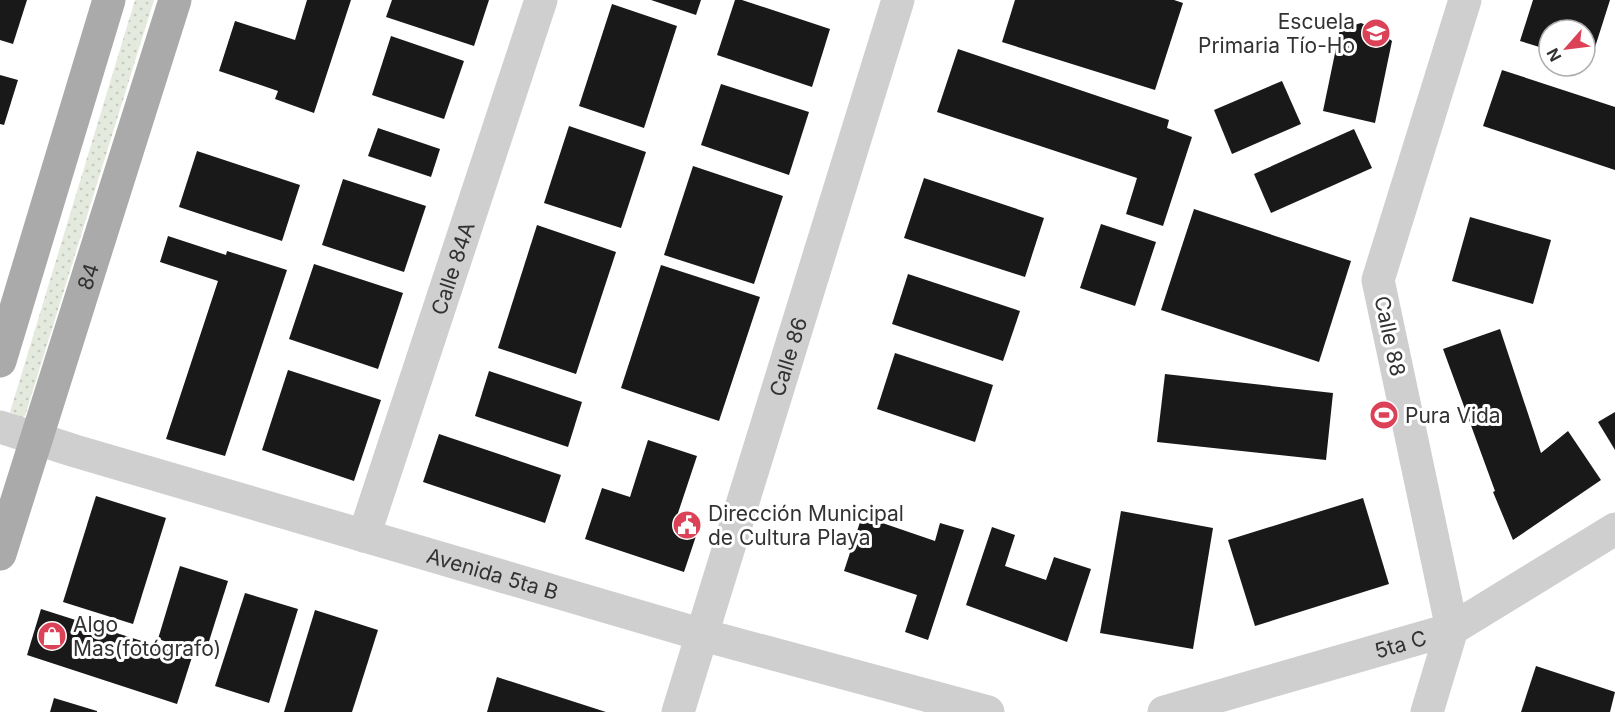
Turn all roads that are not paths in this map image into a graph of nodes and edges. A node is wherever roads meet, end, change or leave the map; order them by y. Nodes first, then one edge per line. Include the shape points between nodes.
1 (110, 0) edge
2 (175, 0) edge
3 (541, 0) edge
4 (898, 0) edge
5 (1465, 0) edge
6 (0, 362) edge
7 (0, 427) edge
8 (37, 440) junction
9 (1615, 529) edge
10 (364, 536) junction
11 (0, 554) edge
12 (1452, 629) junction
13 (703, 635) junction
14 (678, 712) edge
15 (988, 712) edge
16 (1164, 712) edge
17 (1427, 712) edge

1 - 6 main road
2 - 8 main road, 84
3 - 10 street, Calle 84A
4 - 13 street, Calle 86
5 - 12 street, Calle 88 via 1378,280
7 - 8 street, Avenida 5ta B
8 - 10 street, Avenida 5ta B
8 - 11 main road, 84
9 - 12 street, 5ta C
10 - 13 street, Avenida 5ta B
12 - 16 street, 5ta C
12 - 17 street, Calle 88
13 - 14 street, Calle 86
13 - 15 street, Avenida 5ta B

